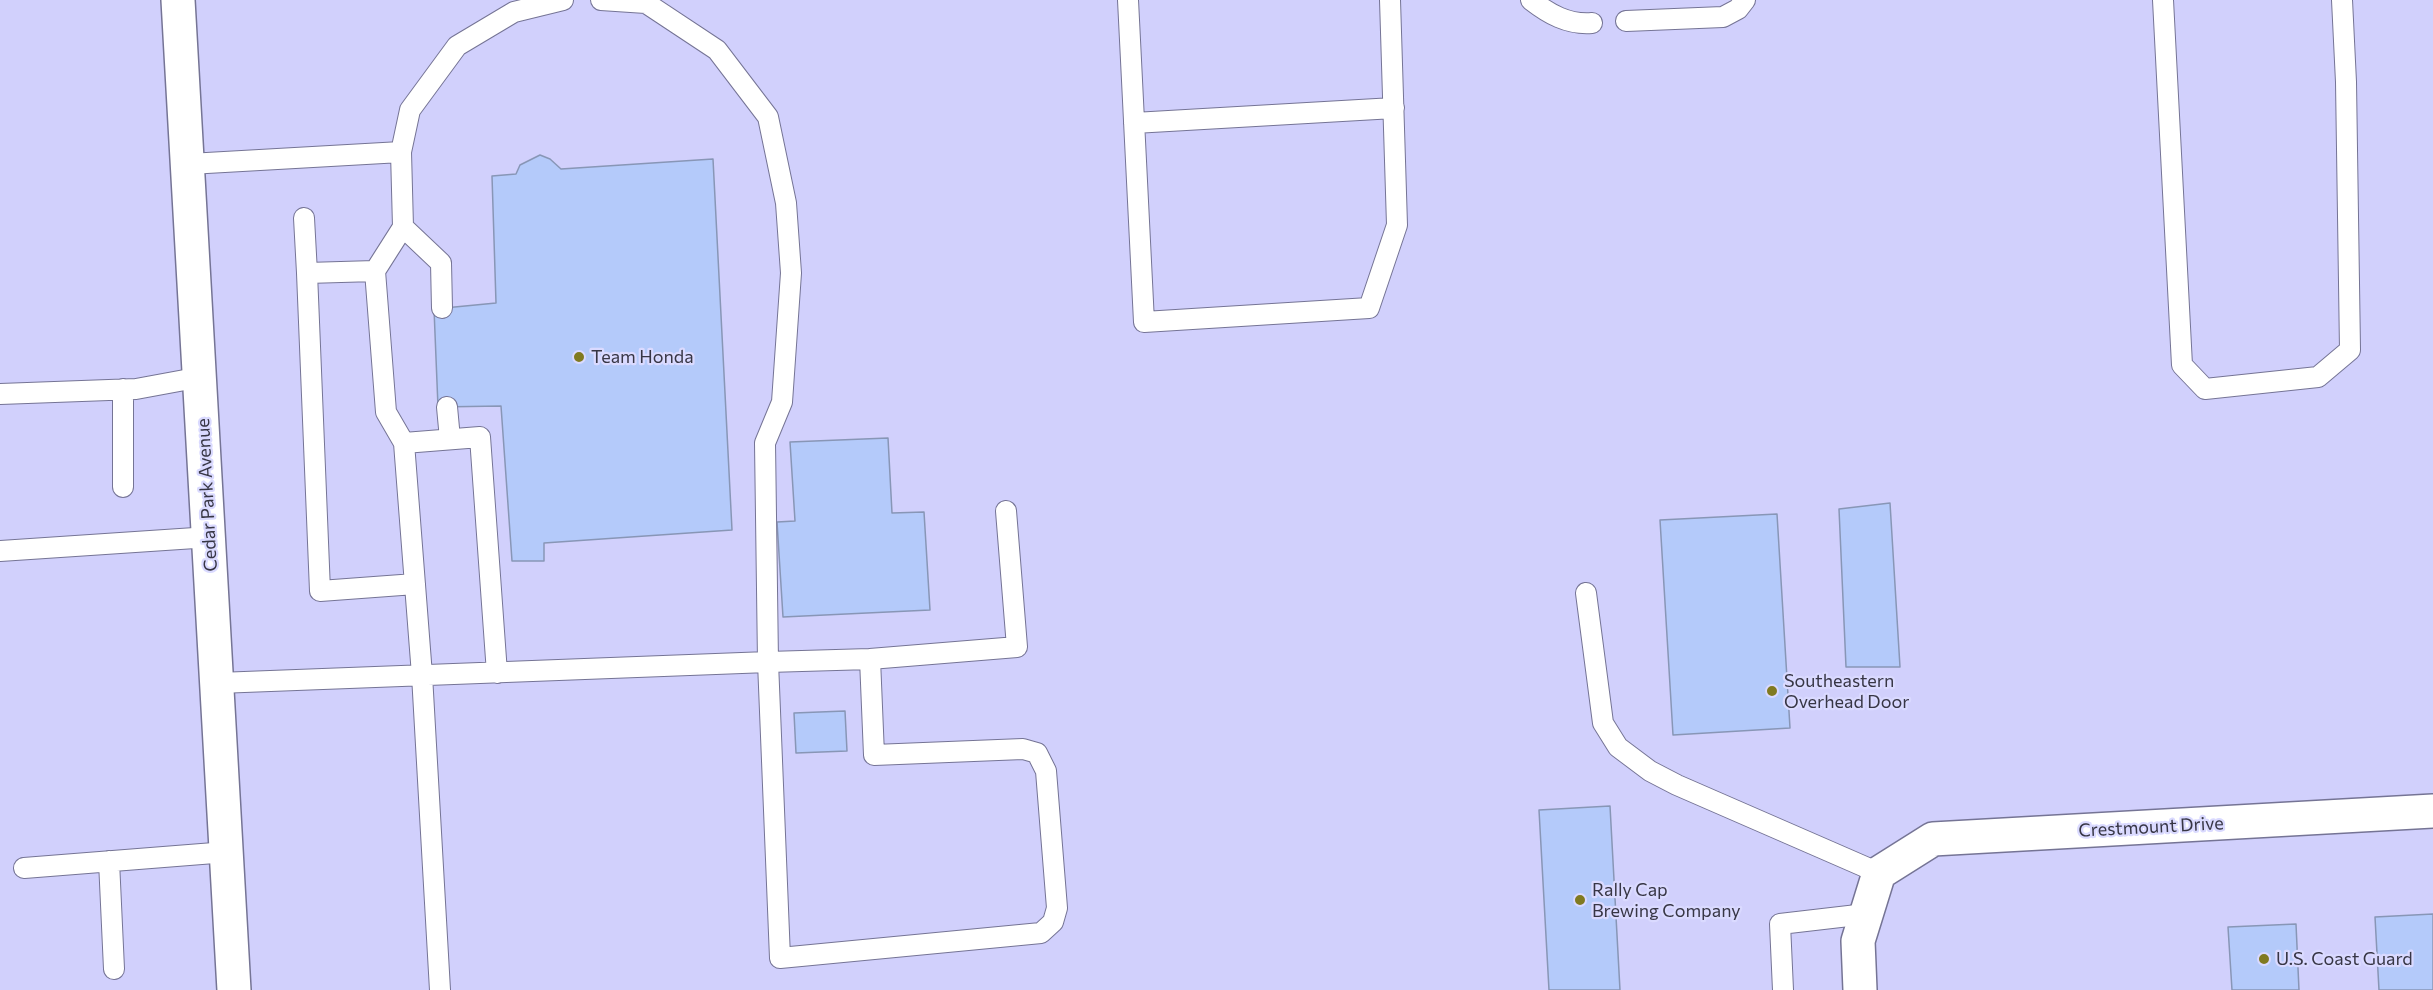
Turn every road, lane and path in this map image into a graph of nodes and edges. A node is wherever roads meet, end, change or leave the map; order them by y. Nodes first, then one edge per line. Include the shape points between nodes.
1 (178, 0) edge
2 (563, 0) edge
3 (601, 0) edge
4 (1128, 0) edge
5 (1390, 0) edge
6 (1531, 0) edge
7 (1745, 0) edge
8 (2163, 0) edge
9 (2342, 0) edge
10 (1626, 21) dead end
11 (1592, 23) dead end
12 (1394, 108) junction
13 (1134, 123) junction
14 (401, 152) junction
15 (189, 164) junction
16 (304, 218) dead end
17 (404, 228) junction
18 (375, 271) junction
19 (307, 273) junction
20 (442, 308) dead end
21 (201, 377) junction
22 (123, 389) junction
23 (0, 394) edge
24 (447, 407) dead end
25 (450, 439) junction
26 (404, 442) junction
27 (123, 487) dead end
28 (1006, 511) dead end
29 (210, 537) junction
30 (0, 551) edge
31 (415, 584) junction
32 (1586, 593) dead end
33 (870, 658) junction
34 (768, 662) junction
35 (497, 673) junction
36 (422, 675) junction
37 (218, 683) junction
38 (2433, 811) edge
39 (227, 852) junction
40 (109, 861) junction
41 (24, 868) dead end
42 (1879, 873) junction
43 (1866, 914) junction
44 (114, 969) dead end
45 (234, 990) edge
46 (440, 990) edge
47 (1784, 990) edge
48 (1860, 990) edge

1 - 15 street, Cedar Park Avenue
2 - 14 lane via 514,12 457,46 410,110
3 - 34 lane via 646,3 717,50 768,117 786,203 792,273 782,402 765,443
4 - 13 lane
5 - 12 lane
6 - 11 lane via 1549,14 1578,24
7 - 10 lane via 1723,17
8 - 9 lane via 2182,365 2205,389 2318,377 2350,350
12 - 13 lane
12 - 13 lane via 1397,225 1369,308 1168,321 1144,322
14 - 15 lane
14 - 17 lane
15 - 21 street, Cedar Park Avenue
16 - 19 lane
17 - 18 lane
17 - 20 lane via 441,262
18 - 19 lane
18 - 26 lane via 386,412
19 - 31 lane via 320,591
21 - 22 lane
21 - 29 street, Cedar Park Avenue
22 - 23 lane
22 - 27 lane
24 - 25 lane
25 - 26 lane
25 - 35 lane via 480,437
26 - 31 lane
28 - 33 lane via 1017,647
29 - 30 lane
29 - 37 street, Cedar Park Avenue
31 - 36 lane
32 - 42 lane via 1603,723 1618,747 1677,785
33 - 34 lane
33 - 34 lane via 874,755 1023,749 1037,753 1046,771 1057,908 1053,922 1041,933 780,958
34 - 35 lane
35 - 36 lane
36 - 37 lane
36 - 46 lane
37 - 39 street, Cedar Park Avenue
38 - 42 street, Crestmount Drive via 1933,839
39 - 40 lane
39 - 45 street, Cedar Park Avenue
40 - 41 lane
40 - 44 lane
42 - 43 street
43 - 47 lane via 1780,924
43 - 48 street via 1858,941

